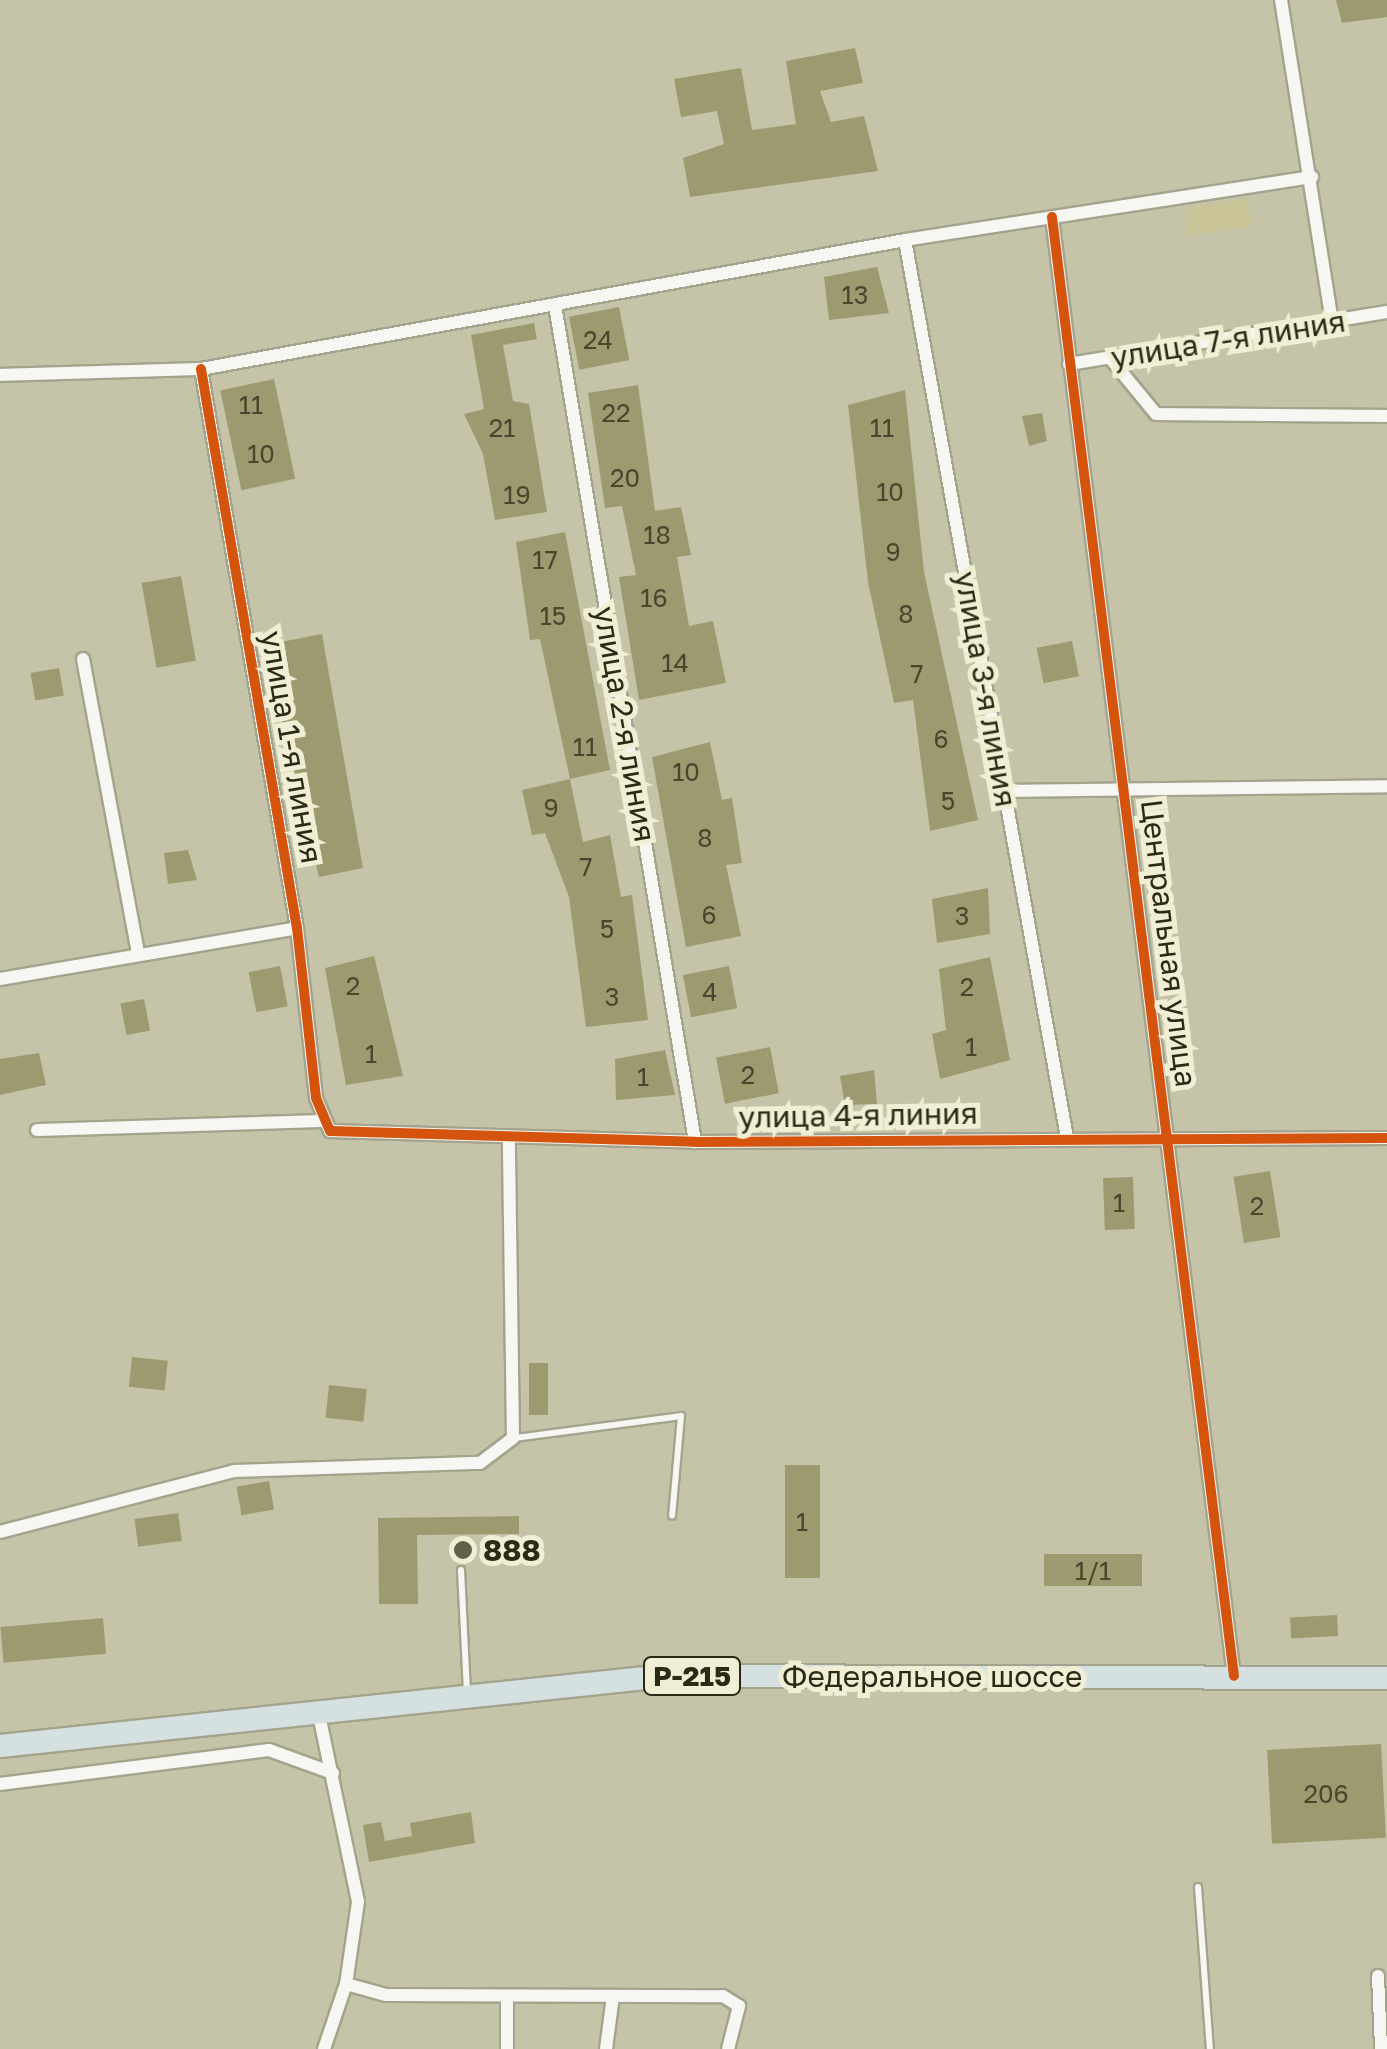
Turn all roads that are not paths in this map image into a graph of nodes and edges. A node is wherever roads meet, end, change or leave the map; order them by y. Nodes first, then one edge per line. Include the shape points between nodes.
1 (1280, 0) edge
2 (1312, 177) junction
3 (1052, 217) junction
4 (905, 240) junction
5 (554, 305) junction
6 (1387, 312) edge
7 (1332, 322) junction
8 (1110, 358) junction
9 (1069, 364) junction
10 (201, 369) junction
11 (0, 376) edge
12 (1387, 416) edge
13 (83, 659) dead end
14 (1387, 786) edge
15 (1124, 788) junction
16 (1005, 791) junction
17 (297, 928) junction
18 (138, 954) junction
19 (0, 979) edge
20 (326, 1126) junction
21 (37, 1130) dead end
22 (1068, 1138) junction
23 (1169, 1138) junction
24 (1387, 1138) edge
25 (509, 1140) junction
26 (695, 1142) junction
27 (513, 1438) junction
28 (672, 1516) dead end
29 (0, 1532) edge
30 (461, 1570) dead end
31 (1234, 1676) junction
32 (1387, 1678) edge
33 (467, 1692) junction
34 (317, 1707) junction
35 (0, 1746) edge
36 (333, 1773) junction
37 (0, 1784) edge
38 (1198, 1888) dead end
39 (1378, 1976) dead end
40 (346, 1984) junction
41 (613, 1996) junction
42 (506, 1997) junction
43 (324, 2049) edge
44 (506, 2049) edge
45 (606, 2049) edge
46 (728, 2049) edge
47 (1210, 2049) edge
48 (1382, 2049) edge

1 - 2 street
2 - 3 street
2 - 7 street
3 - 4 street
3 - 9 street, Центральная улица
4 - 5 street
4 - 16 street, улица 3-я линия
5 - 10 street
5 - 26 street, улица 2-я линия
6 - 7 street, улица 7-я линия
7 - 8 street, улица 7-я линия
8 - 9 street, улица 7-я линия
8 - 12 street via 1156,414
9 - 15 street, Центральная улица
10 - 11 street
10 - 17 street, улица 1-я линия
13 - 18 street
14 - 15 street
15 - 16 street
15 - 23 street, Центральная улица
16 - 22 street, улица 3-я линия
17 - 18 street
17 - 20 street, улица 1-я линия
18 - 19 street
20 - 21 street, улица 4-я линия
20 - 25 street, улица 4-я линия
22 - 23 street, улица 4-я линия
22 - 26 street, улица 4-я линия
23 - 24 street, улица 4-я линия
23 - 31 street, Центральная улица
25 - 26 street, улица 4-я линия
25 - 27 street
27 - 28 lane via 681,1416
27 - 29 street via 480,1464 234,1471
30 - 33 lane
31 - 32 highway, Федеральное шоссе / Р-215
31 - 33 highway, Федеральное шоссе / Р-215 via 664,1676
33 - 34 highway, Федеральное шоссе / Р-215
34 - 35 highway, Федеральное шоссе / Р-215
34 - 36 street
36 - 37 street via 269,1750
36 - 40 street via 358,1902
38 - 47 lane
39 - 48 street
40 - 42 street via 386,1995
40 - 43 street
41 - 42 street
41 - 45 street
41 - 46 street via 735,1999
42 - 44 street

